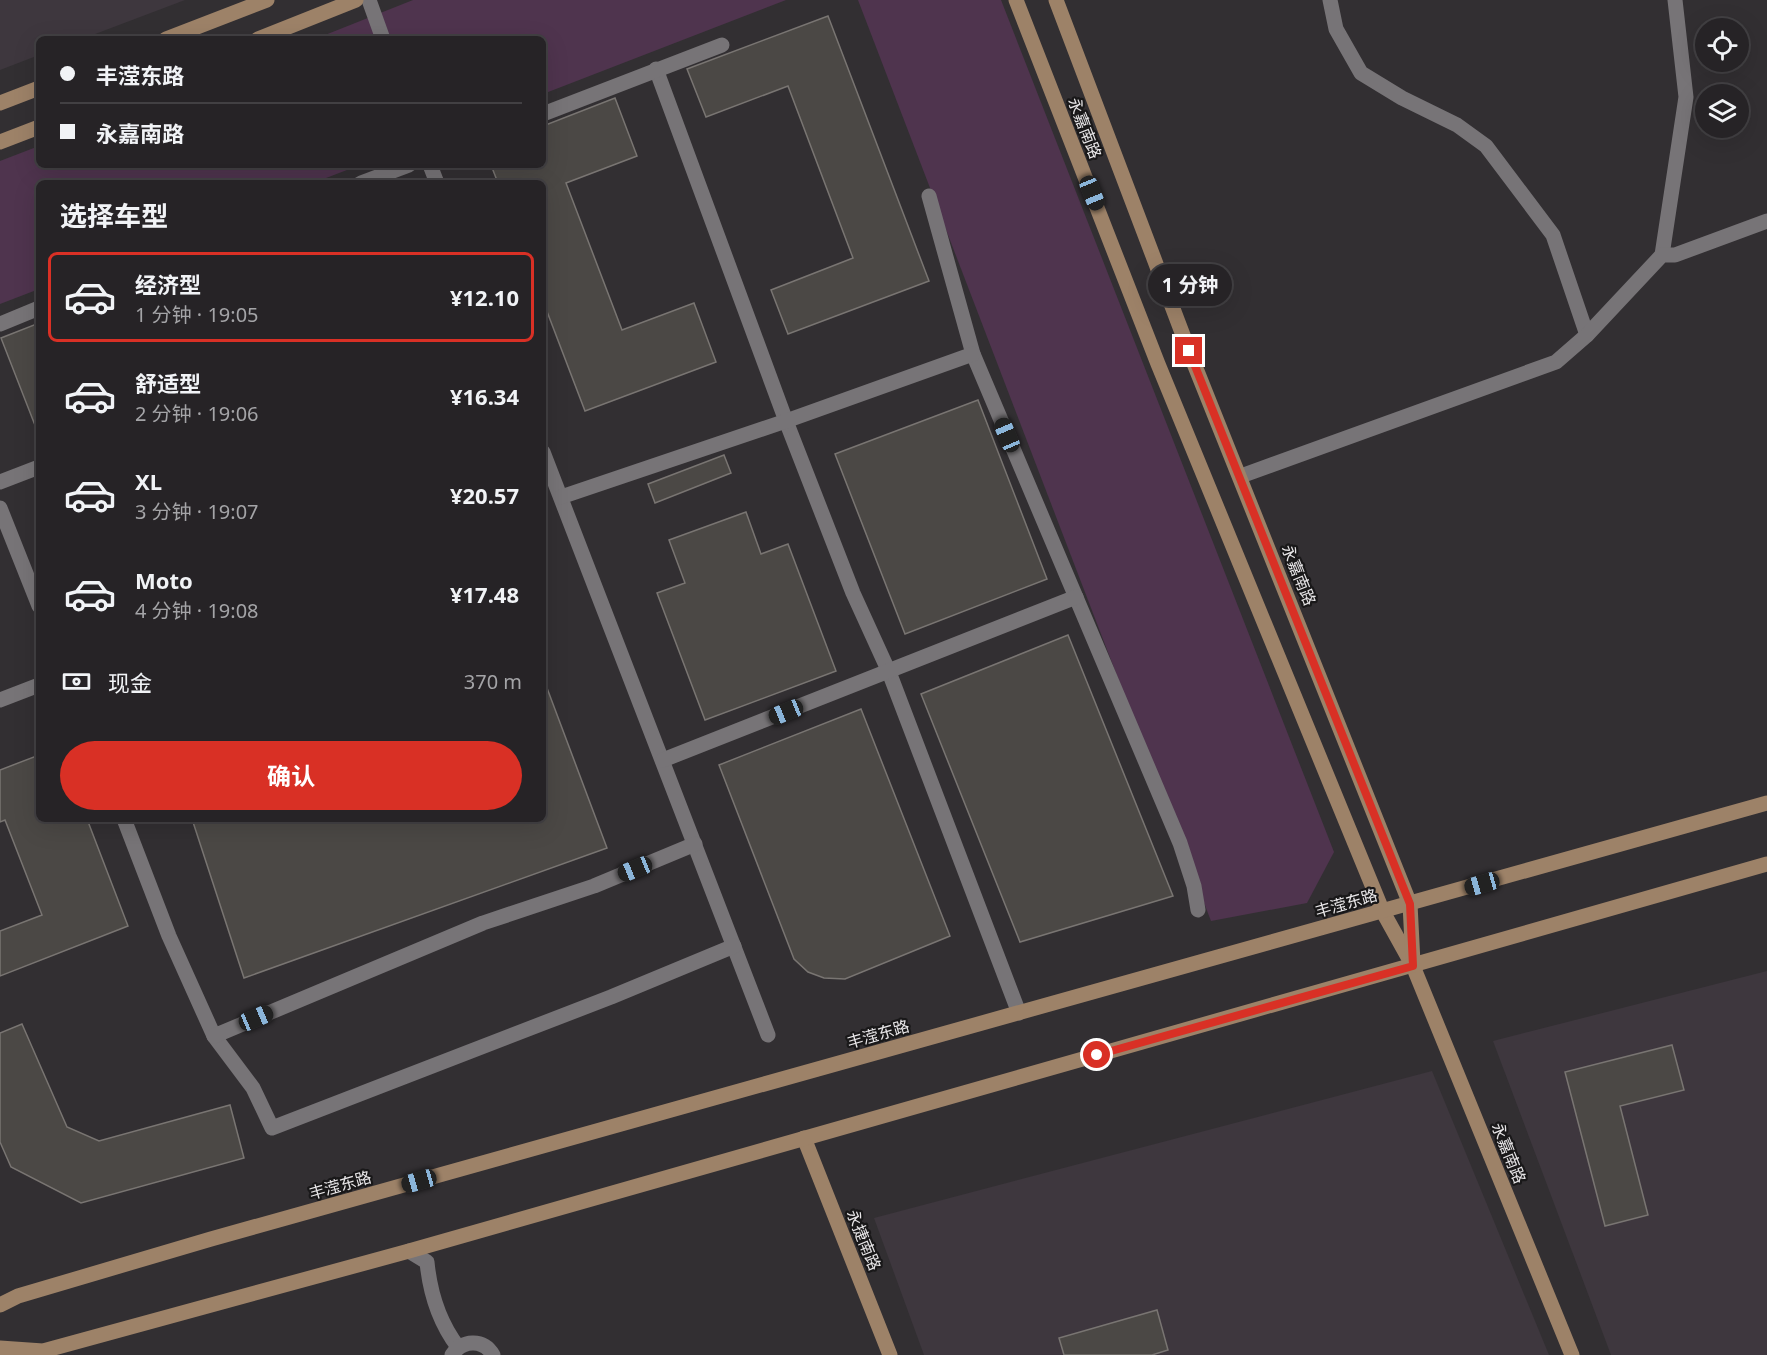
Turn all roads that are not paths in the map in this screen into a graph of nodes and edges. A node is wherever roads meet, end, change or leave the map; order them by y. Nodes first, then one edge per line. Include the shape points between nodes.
1 (267, 0) edge
2 (356, 0) edge
3 (369, 0) edge
4 (1016, 0) edge
5 (1056, 0) edge
6 (1330, 0) edge
7 (1675, 0) edge
8 (174, 36) edge
9 (266, 36) edge
10 (382, 36) edge
11 (722, 45) dead end
12 (656, 69) junction
13 (36, 89) edge
14 (0, 103) edge
15 (546, 113) edge
16 (36, 128) edge
17 (0, 142) edge
18 (401, 168) edge
19 (369, 180) edge
20 (928, 196) dead end
21 (1767, 221) edge
22 (1662, 255) junction
23 (36, 309) edge
24 (0, 324) edge
25 (1587, 335) junction
26 (973, 354) junction
27 (786, 422) junction
28 (546, 460) edge
29 (36, 468) edge
30 (1241, 476) junction
31 (0, 482) edge
32 (561, 497) junction
33 (0, 508) edge
34 (1076, 597) junction
35 (36, 598) edge
36 (889, 672) junction
37 (36, 686) edge
38 (0, 700) edge
39 (663, 760) junction
40 (1767, 803) edge
41 (125, 822) edge
42 (695, 844) junction
43 (1767, 864) edge
44 (1410, 904) junction
45 (1198, 910) dead end
46 (1383, 912) junction
47 (734, 946) junction
48 (1413, 966) junction
49 (1019, 1013) junction
50 (768, 1035) dead end
51 (214, 1036) junction
52 (804, 1138) junction
53 (409, 1251) junction
54 (0, 1305) edge
55 (0, 1348) edge
56 (455, 1351) edge
57 (493, 1355) edge
58 (890, 1355) edge
59 (1572, 1355) edge

1 - 8 street
2 - 9 street
3 - 10 street
4 - 46 street, 永嘉南路 via 1158,364
5 - 30 street, 永嘉南路 via 1189,351
6 - 25 street via 1336,29 1361,73 1458,125 1486,146 1552,235
7 - 22 street via 1686,97
11 - 12 street
12 - 15 street
12 - 27 street
13 - 14 street
16 - 17 street
18 - 19 street
20 - 26 street
21 - 22 street via 1675,255
22 - 25 street
23 - 24 street
25 - 30 street via 1556,362
26 - 27 street
26 - 34 street
27 - 32 street
27 - 36 street via 853,593
28 - 32 street
29 - 31 street
30 - 44 street, 永嘉南路
32 - 39 street
33 - 35 street
34 - 36 street
34 - 45 street via 1180,843
36 - 39 street
36 - 49 street
37 - 38 street
39 - 42 street
40 - 44 street, 丰滢东路
41 - 51 street via 169,936
42 - 47 street
42 - 51 street via 594,886 483,923
43 - 48 street
44 - 46 street, 丰滢东路
44 - 48 street, 永嘉南路
46 - 48 street, 永嘉南路
46 - 49 street, 丰滢东路
47 - 50 street
47 - 51 street via 272,1128 253,1088
48 - 52 street
48 - 59 street, 永嘉南路
49 - 54 street, 丰滢东路 via 211,1239 18,1296
52 - 53 street
52 - 58 street, 永捷南路
53 - 55 street via 43,1351
53 - 56 street via 427,1262 430,1285
56 - 57 street via 464,1344 479,1343

